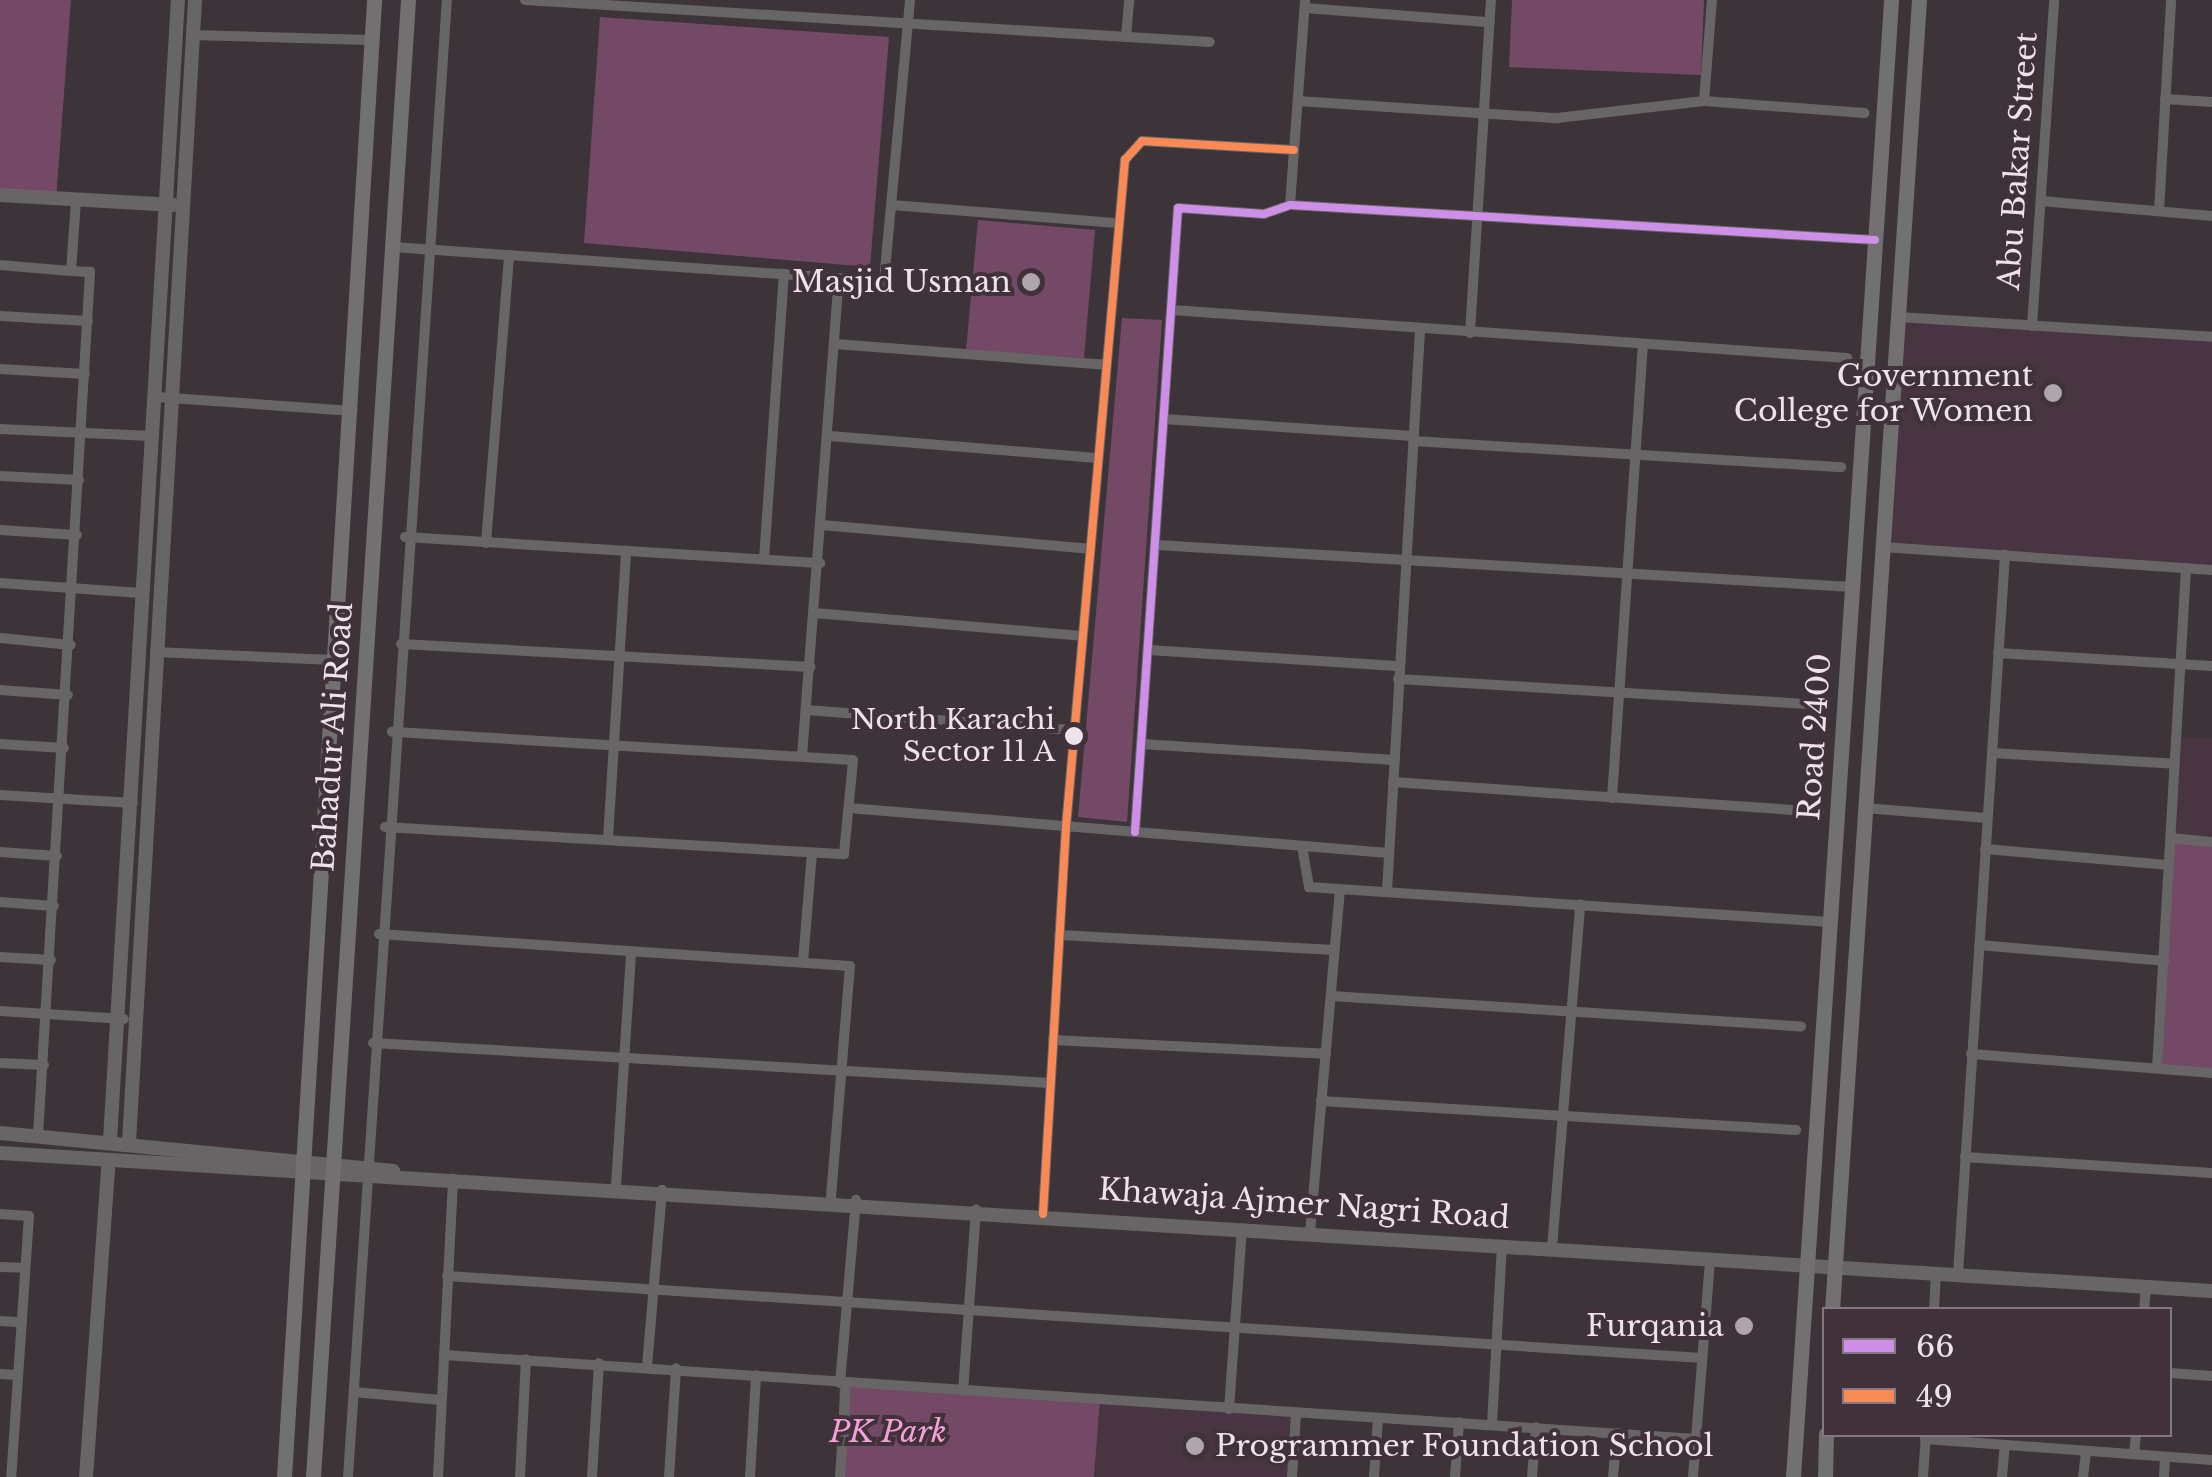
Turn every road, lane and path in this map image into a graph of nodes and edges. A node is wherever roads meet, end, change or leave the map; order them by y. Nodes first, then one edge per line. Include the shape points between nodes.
1 (178, 0) edge
2 (196, 0) edge
3 (374, 0) edge
4 (408, 0) edge
5 (447, 0) edge
6 (525, 0) edge
7 (910, 0) edge
8 (1128, 0) edge
9 (1491, 0) edge
10 (1712, 0) edge
11 (1892, 0) edge
12 (1919, 0) edge
13 (2054, 0) edge
14 (2171, 0) edge
15 (1305, 4) edge
16 (668, 5) edge
17 (1489, 22) junction
18 (908, 25) junction
19 (192, 34) junction
20 (1126, 37) junction
21 (372, 40) junction
22 (1210, 42) dead end
23 (369, 93) junction
24 (402, 96) junction
25 (2165, 99) junction
26 (1298, 101) junction
27 (1704, 101) junction
28 (2212, 102) edge
29 (1484, 108) junction
30 (1864, 113) dead end
31 (1294, 150) junction
32 (0, 195) edge
33 (76, 201) junction
34 (2041, 202) junction
35 (166, 205) junction
36 (892, 205) junction
37 (1290, 205) junction
38 (182, 206) junction
39 (2158, 211) junction
40 (2212, 216) edge
41 (1474, 220) junction
42 (1117, 223) junction
43 (1875, 240) junction
44 (392, 248) junction
45 (429, 251) junction
46 (509, 256) junction
47 (0, 265) edge
48 (71, 271) junction
49 (784, 274) junction
50 (840, 278) junction
51 (1172, 310) junction
52 (0, 316) edge
53 (1898, 317) junction
54 (88, 321) junction
55 (2032, 326) junction
56 (1420, 330) junction
57 (1470, 333) junction
58 (2212, 337) edge
59 (836, 344) junction
60 (1642, 345) junction
61 (1847, 358) dead end
62 (1105, 364) junction
63 (0, 369) edge
64 (84, 374) junction
65 (164, 398) junction
66 (354, 411) junction
67 (1164, 419) junction
68 (0, 429) edge
69 (81, 433) junction
70 (151, 436) junction
71 (830, 436) junction
72 (1413, 439) junction
73 (1861, 449) junction
74 (1886, 449) junction
75 (1634, 454) junction
76 (1097, 458) junction
77 (1841, 467) dead end
78 (0, 476) edge
79 (79, 480) junction
80 (822, 526) junction
81 (0, 530) edge
82 (77, 535) junction
83 (405, 537) junction
84 (486, 543) junction
85 (1156, 545) junction
86 (1882, 547) junction
87 (1089, 549) junction
88 (626, 551) junction
89 (2004, 555) junction
90 (764, 559) junction
91 (1405, 561) junction
92 (820, 562) junction
93 (2186, 568) junction
94 (2212, 570) edge
95 (1625, 574) junction
96 (0, 583) edge
97 (1852, 587) junction
98 (75, 588) junction
99 (141, 593) junction
100 (815, 613) junction
101 (1082, 636) junction
102 (0, 638) edge
103 (401, 644) junction
104 (71, 645) junction
105 (1150, 650) junction
106 (155, 652) junction
107 (1998, 653) junction
108 (620, 654) junction
109 (333, 660) junction
110 (2181, 663) junction
111 (810, 666) junction
112 (1399, 666) junction
113 (2212, 666) edge
114 (1398, 679) junction
115 (0, 690) edge
116 (1618, 692) junction
117 (68, 695) junction
118 (1825, 705) dead end
119 (806, 710) junction
120 (1074, 730) junction
121 (392, 732) junction
122 (0, 744) edge
123 (1141, 744) junction
124 (614, 745) junction
125 (64, 748) junction
126 (1992, 753) junction
127 (802, 756) junction
128 (1394, 760) junction
129 (2175, 764) junction
130 (1392, 782) junction
131 (0, 795) edge
132 (1612, 798) junction
133 (61, 799) junction
134 (133, 803) junction
135 (849, 808) junction
136 (1865, 808) junction
137 (1819, 812) dead end
138 (1987, 818) junction
139 (1066, 826) junction
140 (385, 827) junction
141 (1135, 832) junction
142 (2171, 838) junction
143 (608, 839) junction
144 (2212, 842) edge
145 (1302, 846) junction
146 (1985, 849) junction
147 (0, 852) edge
148 (812, 853) junction
149 (1388, 853) junction
150 (58, 856) junction
151 (2169, 865) junction
152 (1340, 888) junction
153 (1387, 891) junction
154 (0, 902) edge
155 (1580, 904) junction
156 (54, 906) junction
157 (1830, 922) junction
158 (379, 934) junction
159 (1059, 935) junction
160 (1979, 945) junction
161 (1335, 950) junction
162 (631, 951) junction
163 (0, 957) edge
164 (50, 960) junction
165 (2164, 961) junction
166 (803, 962) junction
167 (1330, 996) junction
168 (0, 1011) edge
169 (1571, 1014) junction
170 (47, 1015) junction
171 (124, 1020) junction
172 (1801, 1026) dead end
173 (1053, 1040) junction
174 (373, 1043) junction
175 (1326, 1054) junction
176 (1972, 1054) junction
177 (623, 1060) junction
178 (0, 1063) edge
179 (44, 1065) junction
180 (2157, 1068) junction
181 (842, 1072) junction
182 (2212, 1072) edge
183 (1050, 1082) junction
184 (1322, 1101) junction
185 (1562, 1118) junction
186 (1796, 1130) dead end
187 (0, 1133) edge
188 (38, 1135) junction
189 (110, 1140) junction
190 (128, 1142) junction
191 (0, 1153) edge
192 (307, 1156) junction
193 (1965, 1157) junction
194 (333, 1159) junction
195 (109, 1160) junction
196 (369, 1162) junction
197 (393, 1172) junction
198 (2212, 1173) edge
199 (453, 1175) junction
200 (305, 1176) junction
201 (332, 1178) junction
202 (368, 1182) junction
203 (616, 1186) junction
204 (662, 1190) junction
205 (831, 1198) junction
206 (856, 1200) junction
207 (976, 1210) junction
208 (0, 1214) edge
209 (1042, 1214) junction
210 (1242, 1228) junction
211 (1310, 1232) junction
212 (1502, 1245) junction
213 (1552, 1248) junction
214 (1710, 1259) junction
215 (1808, 1265) junction
216 (0, 1267) edge
217 (1834, 1267) junction
218 (25, 1268) junction
219 (1936, 1272) junction
220 (1958, 1274) junction
221 (447, 1276) junction
222 (654, 1286) junction
223 (2146, 1287) junction
224 (2212, 1291) edge
225 (848, 1299) junction
226 (1832, 1307) edge
227 (1934, 1307) edge
228 (2144, 1307) edge
229 (969, 1310) junction
230 (0, 1321) edge
231 (22, 1322) junction
232 (1235, 1325) junction
233 (1498, 1344) junction
234 (444, 1355) junction
235 (1702, 1358) junction
236 (526, 1359) junction
237 (599, 1362) junction
238 (647, 1366) junction
239 (676, 1368) junction
240 (2172, 1373) edge
241 (0, 1374) edge
242 (18, 1375) junction
243 (756, 1375) junction
244 (2212, 1376) edge
245 (843, 1383) junction
246 (963, 1390) junction
247 (354, 1392) junction
248 (442, 1400) junction
249 (1229, 1410) junction
250 (1296, 1414) junction
251 (1378, 1418) junction
252 (1459, 1422) junction
253 (1492, 1424) junction
254 (1536, 1428) junction
255 (0, 1430) edge
256 (14, 1431) junction
257 (1617, 1433) junction
258 (1826, 1437) edge
259 (1926, 1437) edge
260 (2136, 1437) edge
261 (1696, 1439) junction
262 (2005, 1445) junction
263 (2086, 1451) junction
264 (2134, 1454) junction
265 (2166, 1457) junction
266 (2212, 1460) edge
267 (11, 1477) edge
268 (86, 1477) edge
269 (284, 1477) edge
270 (312, 1477) edge
271 (348, 1477) edge
272 (438, 1477) edge
273 (520, 1477) edge
274 (592, 1477) edge
275 (669, 1477) edge
276 (750, 1477) edge
277 (840, 1477) edge
278 (1292, 1477) edge
279 (1374, 1477) edge
280 (1455, 1477) edge
281 (1532, 1477) edge
282 (1613, 1477) edge
283 (1693, 1477) edge
284 (1793, 1477) edge
285 (1824, 1477) edge
286 (1833, 1477) edge
287 (1923, 1477) edge
288 (2002, 1477) edge
289 (2084, 1477) edge
290 (2164, 1477) edge

1 - 35 street
2 - 19 street
3 - 21 main road, Bahadur Ali Road
4 - 24 main road, Bahadur Ali Road
5 - 45 street
6 - 16 street
7 - 18 street
8 - 20 street
9 - 17 street
10 - 27 street
11 - 43 main road, Road 2400
12 - 53 main road, Road 2400
13 - 34 street, Abu Bakar Street
14 - 25 street
15 - 17 street
15 - 26 street
16 - 18 street
17 - 29 street
18 - 20 street
18 - 36 street
19 - 21 street
19 - 38 street
20 - 22 street
21 - 23 main road, Bahadur Ali Road
23 - 24 main road
23 - 66 main road, Bahadur Ali Road
24 - 44 main road, Bahadur Ali Road
25 - 28 street
25 - 39 street
26 - 29 street
26 - 31 street
27 - 29 street via 1557,118
27 - 30 street
29 - 41 street
31 - 37 street
31 - 42 street via 1142,141 1125,160
32 - 33 street
33 - 35 street
33 - 48 street
34 - 39 street
34 - 55 street, Abu Bakar Street
35 - 38 street
35 - 65 street
36 - 42 street
36 - 50 street via 884,281
37 - 41 street
37 - 51 street via 1264,214 1178,208
38 - 65 street
39 - 40 street
41 - 43 street
41 - 57 street
42 - 62 street
43 - 73 main road, Road 2400
44 - 45 street
44 - 194 main road, Bahadur Ali Road
45 - 46 street
45 - 83 street
46 - 49 street
46 - 84 street
47 - 48 street
48 - 54 street via 90,272
49 - 50 street
49 - 90 street
50 - 59 street
51 - 56 street
51 - 67 street
52 - 54 street
53 - 55 street
53 - 74 main road, Road 2400
54 - 64 street
55 - 58 street
56 - 57 street
56 - 72 street
57 - 60 street
59 - 62 street
59 - 71 street
60 - 61 street
60 - 75 street
62 - 76 street
63 - 64 street
64 - 69 street
65 - 66 street
65 - 70 street
65 - 106 street
66 - 109 main road, Bahadur Ali Road
67 - 72 street
67 - 85 street
68 - 69 street
69 - 70 street
69 - 79 street
70 - 99 street
71 - 76 street
71 - 80 street
72 - 75 street
72 - 91 street
73 - 74 main road
73 - 97 main road, Road 2400
74 - 86 main road, Road 2400
75 - 77 street
75 - 95 street
76 - 87 street
78 - 79 street
79 - 82 street
80 - 87 street
80 - 92 street
81 - 82 street
82 - 98 street
83 - 84 street
83 - 103 street
84 - 88 street
85 - 91 street
85 - 105 street
86 - 89 street
86 - 136 main road, Road 2400
87 - 101 street
88 - 90 street
88 - 108 street
89 - 93 street
89 - 107 street
90 - 92 street
91 - 95 street
91 - 112 street
92 - 100 street
93 - 94 street
93 - 110 street
95 - 97 street
95 - 116 street
96 - 98 street
97 - 157 main road, Road 2400
98 - 99 street
98 - 104 street
99 - 134 street
100 - 101 street
100 - 111 street
101 - 120 street
102 - 104 street
103 - 108 street
103 - 121 street
104 - 117 street
105 - 112 street
105 - 123 street
106 - 109 street
106 - 190 street
107 - 110 street
107 - 126 street
108 - 111 street
108 - 124 street
109 - 192 main road, Bahadur Ali Road
110 - 113 street
110 - 129 street
111 - 119 street
112 - 114 street
114 - 116 street
114 - 128 street
115 - 117 street
116 - 118 street
116 - 132 street
117 - 125 street
119 - 120 street
119 - 127 street
120 - 139 street
121 - 124 street
121 - 140 street
122 - 125 street
123 - 128 street
123 - 141 street
124 - 127 street
124 - 143 street
125 - 133 street
126 - 129 street
126 - 138 street
127 - 135 street via 853,760
128 - 130 street
129 - 142 street
130 - 132 street
130 - 149 street
131 - 133 street
132 - 137 street
133 - 134 street
133 - 150 street
134 - 171 street
135 - 139 street
135 - 148 street via 844,854
136 - 138 street
136 - 217 main road, Road 2400
138 - 146 street
139 - 141 street
139 - 159 street
140 - 143 street
140 - 158 street
141 - 145 street
142 - 144 street
142 - 151 street
143 - 148 street
145 - 149 street
145 - 152 street via 1308,887
146 - 151 street
146 - 160 street
147 - 150 street
148 - 166 street
149 - 153 street
150 - 156 street
151 - 165 street
152 - 153 street
152 - 161 street
153 - 155 street
154 - 156 street
155 - 157 street
155 - 169 street
156 - 164 street
157 - 215 main road, Road 2400
158 - 162 street
158 - 174 street
159 - 161 street
159 - 173 street
160 - 165 street
160 - 176 street
161 - 167 street
162 - 166 street
162 - 177 street
163 - 164 street
164 - 170 street
165 - 180 street
166 - 181 street via 850,966
167 - 169 street
167 - 175 street
168 - 170 street
169 - 172 street
169 - 185 street
170 - 171 street
170 - 179 street
171 - 189 street
173 - 175 street
173 - 183 street
174 - 177 street
174 - 196 street
175 - 184 street
176 - 180 street
176 - 193 street
177 - 181 street
177 - 203 street
178 - 179 street
179 - 188 street
180 - 182 street
181 - 183 street
181 - 205 street
183 - 209 street
184 - 185 street
184 - 211 street
185 - 186 street
185 - 213 street
187 - 188 street, Khawaja Ajmer Nagri Road
188 - 189 street, Khawaja Ajmer Nagri Road
189 - 190 street, Khawaja Ajmer Nagri Road
190 - 192 street, Khawaja Ajmer Nagri Road
191 - 195 street, Khawaja Ajmer Nagri Road
192 - 194 street, Khawaja Ajmer Nagri Road
192 - 200 main road, Bahadur Ali Road
193 - 198 street
193 - 220 street
194 - 196 street, Khawaja Ajmer Nagri Road
194 - 201 main road, Bahadur Ali Road
195 - 200 street, Khawaja Ajmer Nagri Road
195 - 268 street
196 - 197 street, Khawaja Ajmer Nagri Road
196 - 202 street
197 - 199 street, Khawaja Ajmer Nagri Road
197 - 202 street, Khawaja Ajmer Nagri Road
199 - 203 street, Khawaja Ajmer Nagri Road
199 - 221 street
200 - 201 street, Khawaja Ajmer Nagri Road
200 - 269 main road, Bahadur Ali Road
201 - 202 street, Khawaja Ajmer Nagri Road
201 - 270 main road, Bahadur Ali Road
202 - 247 street
203 - 204 street, Khawaja Ajmer Nagri Road
204 - 205 street, Khawaja Ajmer Nagri Road
204 - 222 street
205 - 206 street, Khawaja Ajmer Nagri Road
206 - 207 street, Khawaja Ajmer Nagri Road
206 - 225 street
207 - 209 street, Khawaja Ajmer Nagri Road
207 - 229 street
208 - 218 street via 29,1216
209 - 210 street, Khawaja Ajmer Nagri Road
210 - 211 street, Khawaja Ajmer Nagri Road
210 - 232 street
211 - 212 street, Khawaja Ajmer Nagri Road
212 - 213 street, Khawaja Ajmer Nagri Road
212 - 233 street
213 - 214 street, Khawaja Ajmer Nagri Road
214 - 215 street, Khawaja Ajmer Nagri Road
214 - 235 street
215 - 217 street, Khawaja Ajmer Nagri Road
215 - 284 main road, Road 2400
216 - 218 street
217 - 219 street, Khawaja Ajmer Nagri Road
217 - 226 main road, Road 2400
218 - 231 street
219 - 220 street, Khawaja Ajmer Nagri Road
219 - 227 street
220 - 223 street, Khawaja Ajmer Nagri Road
221 - 222 street
221 - 234 street
222 - 225 street
222 - 238 street
223 - 224 street, Khawaja Ajmer Nagri Road
223 - 228 street
225 - 229 street
225 - 245 street
229 - 232 street
229 - 246 street
230 - 231 street
231 - 242 street
232 - 233 street
232 - 249 street
233 - 235 street
233 - 253 street
234 - 236 street
234 - 248 street
235 - 261 street
236 - 237 street
236 - 273 street
237 - 238 street
237 - 274 street
238 - 239 street
239 - 243 street
239 - 275 street
240 - 244 street
241 - 242 street
242 - 256 street
243 - 245 street
243 - 276 street
245 - 246 street
245 - 277 street
246 - 249 street
247 - 248 street
247 - 271 street
248 - 272 street
249 - 250 street
250 - 251 street
250 - 278 street
251 - 252 street
251 - 279 street
252 - 253 street
252 - 280 street
253 - 254 street
254 - 257 street
254 - 281 street
255 - 256 street
256 - 267 street
257 - 261 street
257 - 282 street
258 - 285 main road
259 - 262 street
259 - 287 street
260 - 264 street
261 - 283 street
262 - 263 street
262 - 288 street
263 - 264 street
263 - 289 street
264 - 265 street
265 - 266 street
265 - 290 street
285 - 286 street

